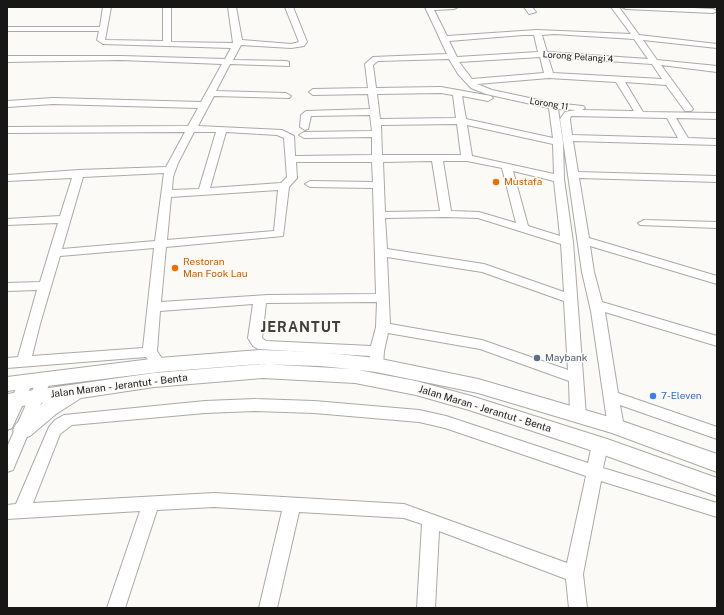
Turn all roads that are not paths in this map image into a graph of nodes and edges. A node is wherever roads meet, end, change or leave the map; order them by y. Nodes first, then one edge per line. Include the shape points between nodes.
1 (107, 7) edge
2 (167, 7) edge
3 (232, 7) edge
4 (289, 7) edge
5 (454, 7) edge
6 (616, 7) edge
7 (626, 7) edge
8 (430, 8) edge
9 (714, 10) edge
10 (7, 29) edge
11 (103, 29) junction
12 (537, 32) junction
13 (637, 37) junction
14 (445, 39) junction
15 (167, 44) junction
16 (237, 44) junction
17 (717, 46) edge
18 (543, 54) junction
19 (453, 58) junction
20 (7, 59) edge
21 (228, 62) junction
22 (654, 62) junction
23 (286, 64) dead end
24 (717, 69) edge
25 (549, 75) junction
26 (619, 79) junction
27 (470, 82) junction
28 (668, 82) junction
29 (372, 91) junction
30 (313, 92) dead end
31 (457, 92) junction
32 (211, 93) junction
33 (286, 96) dead end
34 (7, 104) edge
35 (204, 106) junction
36 (554, 109) junction
37 (688, 110) junction
38 (717, 110) edge
39 (638, 112) junction
40 (670, 115) junction
41 (717, 116) edge
42 (461, 121) junction
43 (376, 123) junction
44 (192, 128) junction
45 (222, 129) junction
46 (7, 130) edge
47 (563, 140) junction
48 (685, 141) junction
49 (717, 142) edge
50 (437, 158) junction
51 (467, 158) junction
52 (290, 159) junction
53 (378, 159) junction
54 (507, 166) junction
55 (170, 170) junction
56 (78, 173) junction
57 (574, 175) junction
58 (7, 178) edge
59 (559, 179) junction
60 (717, 179) edge
61 (310, 184) dead end
62 (379, 185) junction
63 (284, 186) junction
64 (203, 192) junction
65 (166, 194) junction
66 (561, 197) junction
67 (577, 198) junction
68 (446, 214) junction
69 (379, 215) junction
70 (64, 219) junction
71 (7, 222) edge
72 (644, 223) dead end
73 (717, 225) edge
74 (523, 228) junction
75 (584, 240) junction
76 (567, 242) junction
77 (161, 245) junction
78 (380, 252) junction
79 (54, 253) junction
80 (717, 280) edge
81 (44, 286) junction
82 (7, 287) edge
83 (383, 298) junction
84 (571, 299) junction
85 (260, 300) junction
86 (153, 307) junction
87 (597, 308) junction
88 (383, 327) junction
89 (717, 341) edge
90 (717, 349) edge
91 (99, 357) junction
92 (377, 358) junction
93 (154, 359) junction
94 (24, 362) junction
95 (7, 363) edge
96 (575, 378) junction
97 (7, 384) edge
98 (32, 390) edge
99 (82, 390) junction
100 (611, 396) junction
101 (578, 416) junction
102 (15, 427) edge
103 (616, 427) junction
104 (717, 433) edge
105 (600, 445) junction
106 (717, 463) edge
107 (7, 464) edge
108 (594, 472) junction
109 (717, 487) edge
110 (151, 503) junction
111 (292, 504) junction
112 (717, 510) edge
113 (14, 512) edge
114 (431, 520) junction
115 (574, 574) junction
116 (116, 608) edge
117 (268, 608) edge
118 (426, 608) edge
119 (578, 608) edge

1 - 11 street
2 - 15 street
3 - 16 street
4 - 16 street via 303,42 301,44
5 - 8 street
6 - 13 street
7 - 9 street
8 - 14 street, Lorong 11
10 - 11 street
11 - 15 street via 103,42
12 - 13 street
12 - 14 street
12 - 18 street
13 - 17 street
13 - 22 street
14 - 19 street, Lorong 11
15 - 16 street
16 - 21 street
18 - 19 street, Lorong Pelangi 4
18 - 22 street, Lorong Pelangi 4
18 - 25 street
19 - 27 street, Lorong 11
19 - 29 street, Lorong Pelangi 4 via 372,60
20 - 21 street via 82,58
21 - 23 street
21 - 32 street
22 - 24 street, Lorong Pelangi 4
22 - 28 street
25 - 26 street
25 - 27 street
26 - 28 street
26 - 39 street
27 - 36 street, Lorong 11 via 490,92
28 - 37 street
29 - 30 street
29 - 31 street
29 - 43 street
31 - 36 street
31 - 42 street
32 - 33 street
32 - 35 street
34 - 35 street via 60,101
35 - 44 street
36 - 39 street, Lorong 11
36 - 47 street
37 - 38 street, Lorong 11
37 - 39 street, Lorong 11
39 - 40 street
39 - 47 street via 568,114 565,119
40 - 41 street
40 - 48 street
42 - 43 street
42 - 47 street
42 - 51 street
43 - 43 street via 304,131 306,115 309,113
43 - 53 street
44 - 45 street
44 - 46 street
44 - 55 street
45 - 52 street via 287,134
45 - 64 street
47 - 48 street
47 - 57 street
47 - 59 street
48 - 49 street
50 - 51 street
50 - 53 street
50 - 68 street
51 - 54 street
52 - 53 street
52 - 63 street via 292,178
53 - 62 street
54 - 59 street
54 - 74 street
55 - 56 street
55 - 65 street
56 - 58 street
56 - 70 street
57 - 60 street
57 - 67 street
59 - 66 street
61 - 62 street
62 - 69 street
63 - 64 street
63 - 77 street via 279,234
64 - 65 street
65 - 77 street
66 - 67 street
66 - 76 street
67 - 75 street
68 - 69 street
68 - 74 street via 480,216
69 - 78 street
70 - 71 street
70 - 79 street
72 - 73 street
74 - 76 street
75 - 80 street
75 - 87 street via 588,272
76 - 84 street
77 - 79 street
77 - 86 street
78 - 83 street
78 - 84 street via 484,268
79 - 81 street
81 - 82 street
81 - 94 street via 26,346
83 - 85 street
83 - 88 street
84 - 96 street
85 - 86 street
85 - 92 street via 255,338 263,346
86 - 93 street
87 - 89 street
87 - 90 street
87 - 100 street
88 - 92 street
88 - 96 street via 482,345
91 - 93 street
91 - 94 street
91 - 98 street
92 - 93 main road, Jalan Maran - Jerantut - Benta
92 - 101 main road, Jalan Maran - Jerantut - Benta
93 - 98 main road, Jalan Maran - Jerantut - Benta
94 - 95 street
96 - 101 street
97 - 98 main road, Jalan Maran - Jerantut - Benta
98 - 99 main road, Jalan Maran - Jerantut - Benta
98 - 102 street
99 - 102 main road
99 - 105 main road, Jalan Maran - Jerantut - Benta via 154,380 263,372 355,376 416,388 471,403
100 - 103 street
100 - 104 street
101 - 103 main road, Jalan Maran - Jerantut - Benta
102 - 107 street
103 - 106 main road, Jalan Maran - Jerantut - Benta
105 - 108 street
105 - 109 main road, Jalan Maran - Jerantut - Benta
108 - 112 street
108 - 113 street via 446,422 419,416 314,407 205,407 81,417 60,424 54,431
108 - 115 street
110 - 111 street via 214,500
110 - 113 street
110 - 116 street
111 - 114 street via 404,511
111 - 117 street
114 - 115 street
114 - 118 street
115 - 119 street

